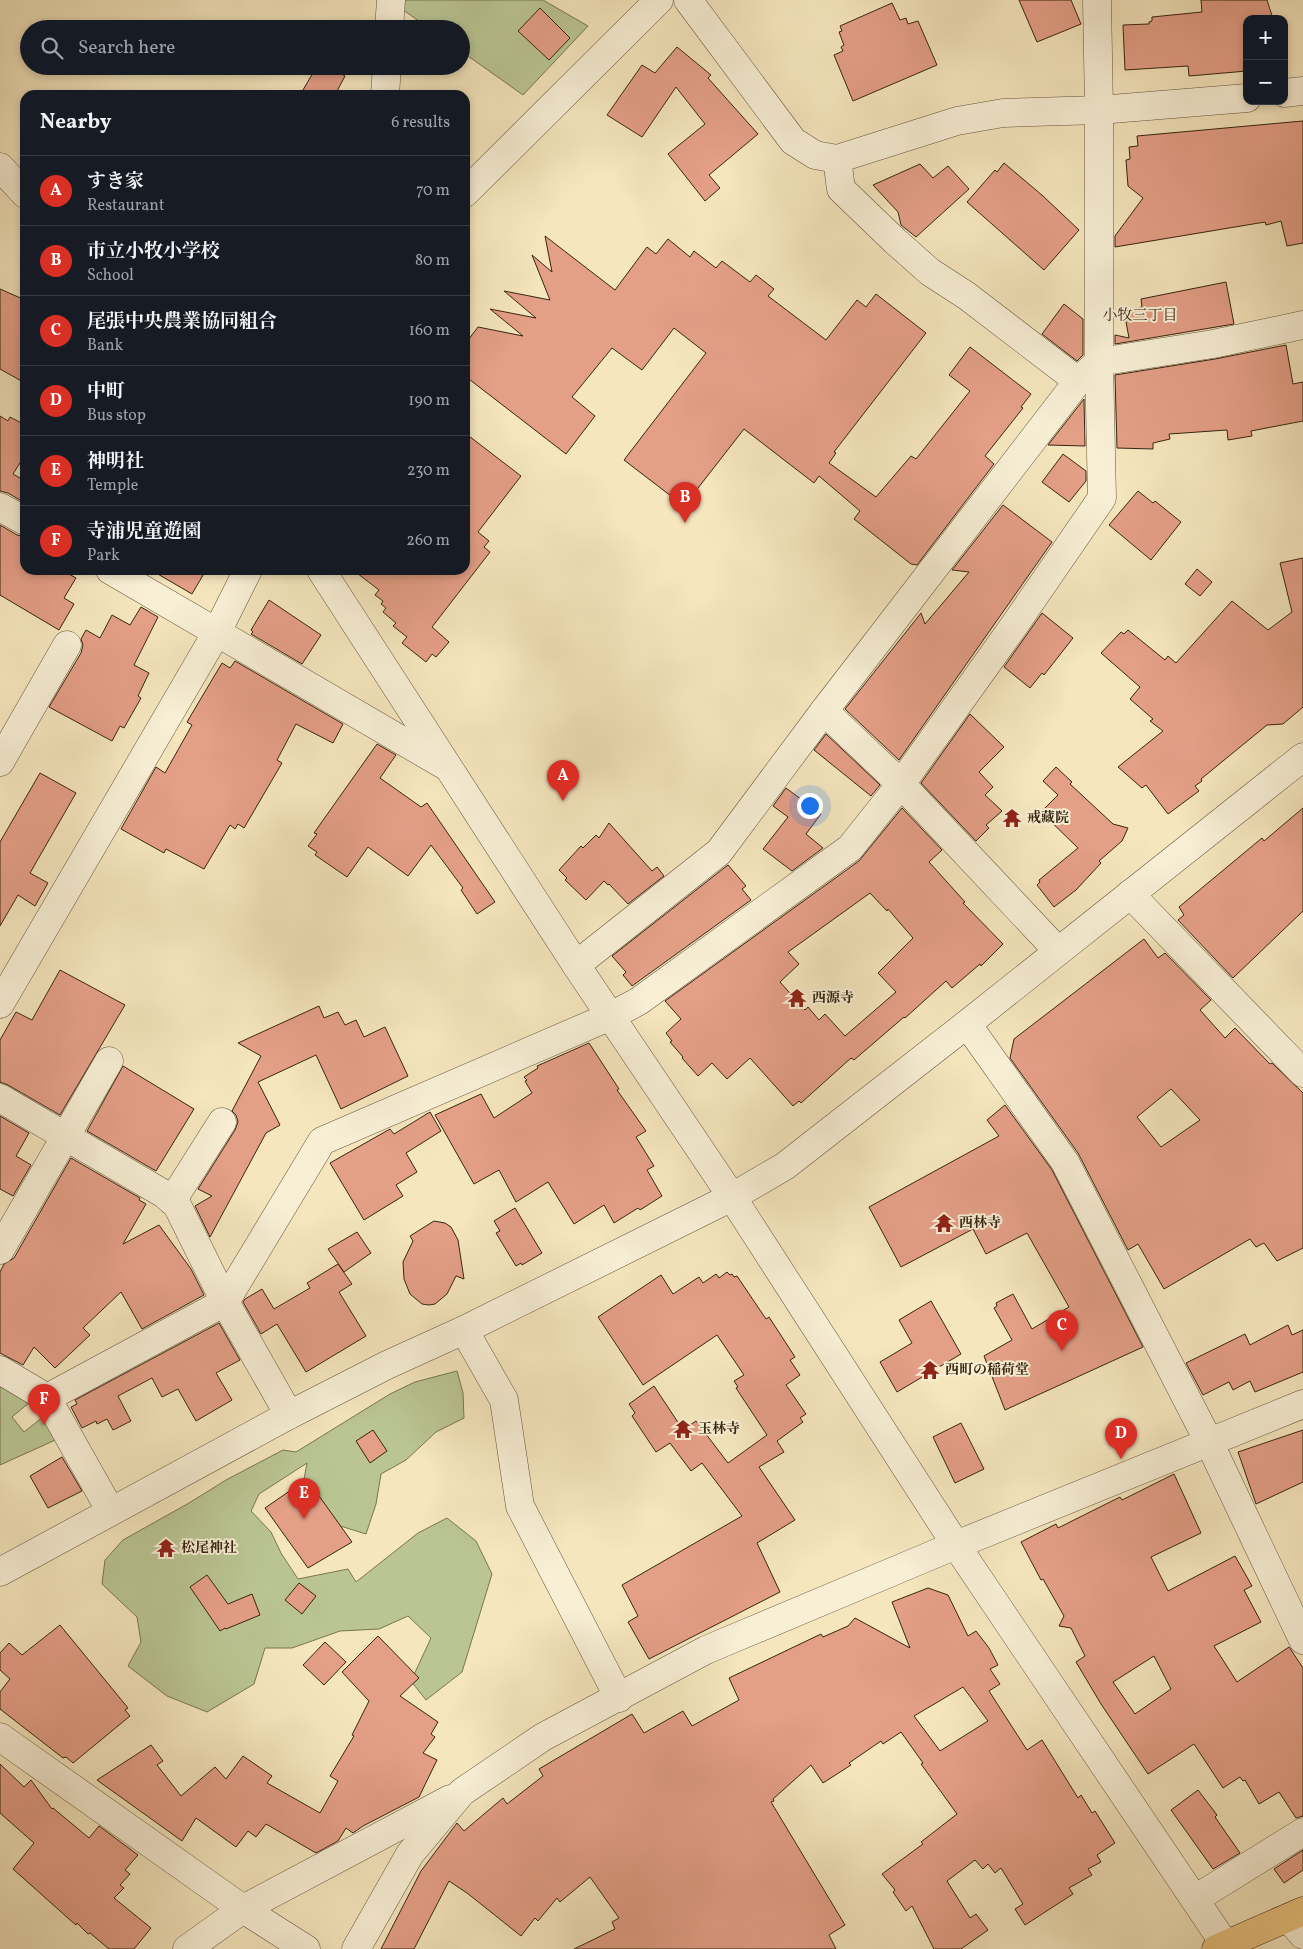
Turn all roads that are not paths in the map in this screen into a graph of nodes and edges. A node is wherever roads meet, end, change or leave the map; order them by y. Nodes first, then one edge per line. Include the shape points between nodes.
1 (391, 0) edge
2 (659, 0) edge
3 (688, 0) edge
4 (1097, 0) edge
5 (390, 20) edge
6 (386, 75) edge
7 (385, 90) edge
8 (1303, 91) edge
9 (1288, 93) edge
10 (1243, 98) edge
11 (1099, 110) junction
12 (837, 159) junction
13 (0, 167) edge
14 (470, 188) edge
15 (20, 189) edge
16 (1303, 325) edge
17 (1099, 362) junction
18 (1078, 381) junction
19 (0, 507) edge
20 (20, 518) edge
21 (119, 575) edge
22 (246, 575) edge
23 (325, 575) edge
24 (218, 632) junction
25 (67, 644) dead end
26 (824, 711) junction
27 (1303, 757) edge
28 (0, 762) edge
29 (449, 768) junction
30 (902, 784) junction
31 (1130, 894) junction
32 (1058, 951) junction
33 (576, 965) junction
34 (0, 1004) edge
35 (611, 1016) junction
36 (967, 1024) junction
37 (109, 1061) dead end
38 (1303, 1073) edge
39 (0, 1098) edge
40 (222, 1122) dead end
41 (66, 1136) junction
42 (732, 1197) junction
43 (172, 1201) junction
44 (0, 1250) edge
45 (225, 1302) junction
46 (464, 1330) junction
47 (0, 1370) edge
48 (47, 1398) junction
49 (1303, 1404) edge
50 (289, 1415) junction
51 (1209, 1442) junction
52 (110, 1510) junction
53 (956, 1545) junction
54 (0, 1572) edge
55 (1303, 1640) edge
56 (619, 1698) junction
57 (0, 1738) edge
58 (462, 1792) junction
59 (1303, 1832) edge
60 (1195, 1899) junction
61 (243, 1909) junction
62 (1298, 1921) edge
63 (1224, 1948) edge
64 (187, 1949) edge
65 (306, 1949) edge
66 (356, 1949) edge

1 - 5 street
2 - 14 street
3 - 12 street via 793,141 815,155
4 - 11 street
6 - 7 street
8 - 9 street
10 - 11 street
11 - 12 street via 1003,113 957,121
11 - 17 street
12 - 18 street via 841,190 895,241 930,272 967,296
13 - 15 street
16 - 17 street via 1213,344
17 - 18 street
17 - 30 street via 1102,498
18 - 26 street
19 - 20 street
21 - 24 street
22 - 24 street
23 - 29 street
24 - 29 street
24 - 34 street
25 - 28 street
26 - 30 street
26 - 33 street via 719,852
27 - 31 street
29 - 33 street
30 - 32 street
30 - 35 street via 850,848 639,1001
31 - 32 street
31 - 38 street
32 - 36 street
33 - 35 street
35 - 42 street
35 - 45 street via 322,1141
36 - 42 street via 785,1166
36 - 51 street via 1065,1162
37 - 41 street
39 - 41 street
40 - 43 street
41 - 43 street
41 - 44 street
42 - 46 street
42 - 53 street
43 - 45 street via 177,1205
45 - 48 street
45 - 50 street
46 - 50 street
46 - 56 street via 504,1400 520,1506
47 - 48 street
48 - 52 street
49 - 51 street
50 - 52 street
51 - 53 street
51 - 55 street
52 - 54 street
53 - 56 street via 706,1650
53 - 60 street
56 - 58 street via 543,1737
57 - 61 street
58 - 61 street
58 - 66 street via 410,1854
59 - 60 street
60 - 63 street
61 - 64 street
61 - 65 street
62 - 63 main road

